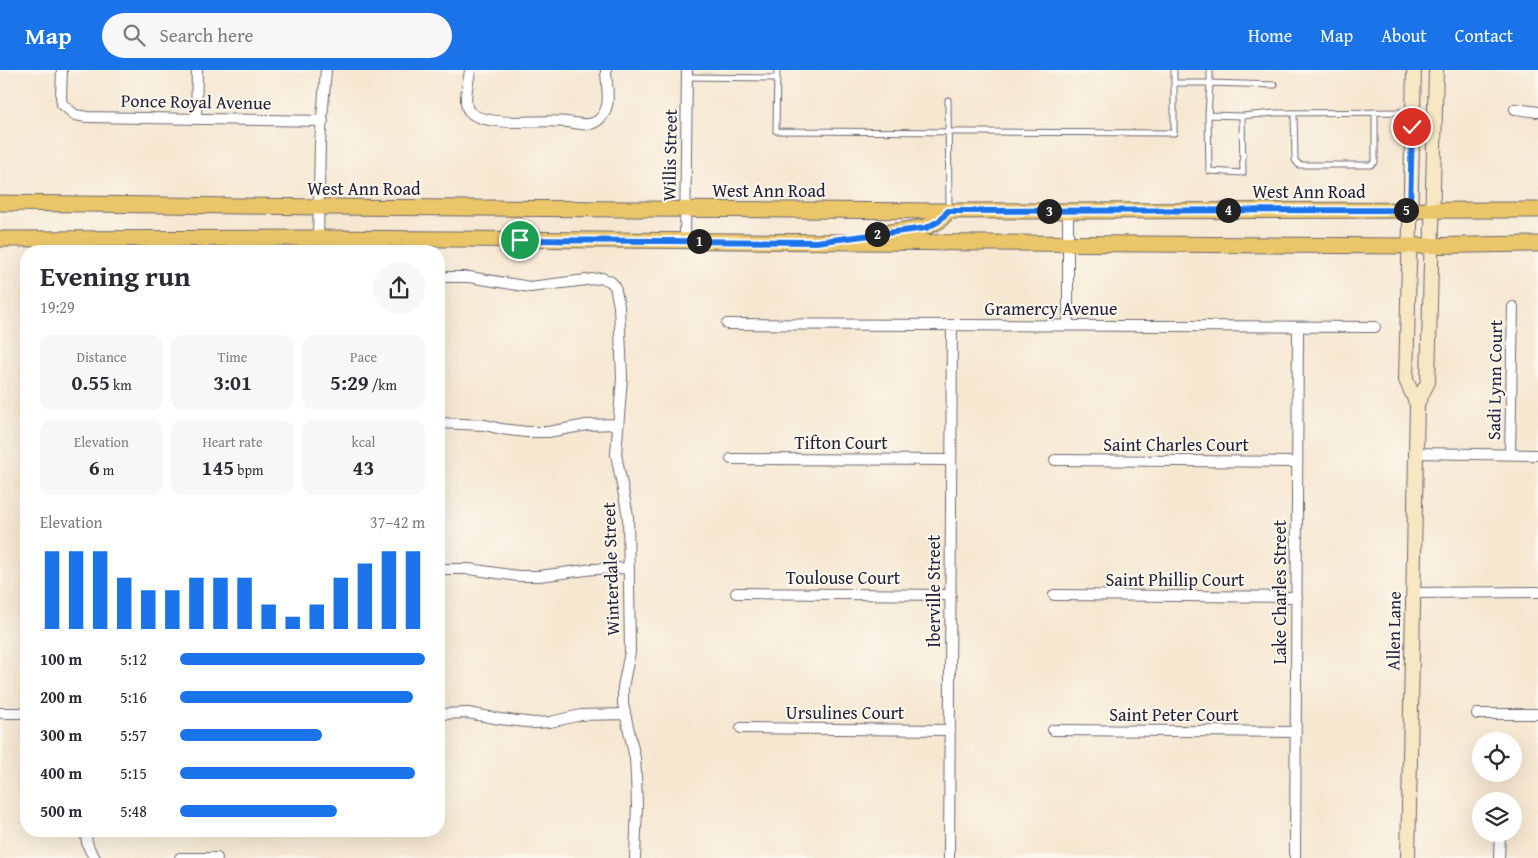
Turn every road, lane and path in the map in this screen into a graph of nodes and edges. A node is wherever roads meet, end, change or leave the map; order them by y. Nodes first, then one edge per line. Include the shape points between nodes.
1 (62, 70) edge
2 (197, 70) edge
3 (326, 70) edge
4 (470, 70) edge
5 (606, 70) edge
6 (777, 70) edge
7 (1174, 70) edge
8 (1210, 70) edge
9 (1414, 70) edge
10 (1436, 70) edge
11 (687, 73) edge
12 (777, 78) junction
13 (1174, 82) junction
14 (1210, 83) junction
15 (1275, 85) dead end
16 (948, 100) dead end
17 (1515, 109) dead end
18 (1375, 112) junction
19 (1413, 112) junction
20 (1538, 112) edge
21 (1294, 113) junction
22 (1208, 115) junction
23 (1242, 116) junction
24 (196, 119) junction
25 (323, 121) junction
26 (948, 132) junction
27 (0, 203) edge
28 (319, 207) junction
29 (686, 210) junction
30 (1410, 210) junction
31 (1433, 210) junction
32 (1538, 210) edge
33 (948, 211) junction
34 (1068, 211) junction
35 (0, 238) edge
36 (318, 238) junction
37 (685, 241) junction
38 (816, 242) junction
39 (1068, 243) junction
40 (1538, 244) edge
41 (1409, 246) junction
42 (1431, 246) junction
43 (445, 277) edge
44 (1513, 307) dead end
45 (727, 324) dead end
46 (952, 325) junction
47 (1068, 326) junction
48 (1298, 327) junction
49 (1375, 327) dead end
50 (1417, 404) junction
51 (445, 423) edge
52 (617, 424) junction
53 (1416, 453) junction
54 (1510, 454) junction
55 (1538, 455) edge
56 (731, 458) dead end
57 (951, 460) junction
58 (1054, 460) dead end
59 (1297, 462) junction
60 (629, 568) junction
61 (445, 569) edge
62 (1538, 592) edge
63 (736, 593) dead end
64 (1413, 593) junction
65 (951, 595) junction
66 (1054, 595) dead end
67 (1296, 597) junction
68 (0, 713) edge
69 (20, 713) edge
70 (445, 714) edge
71 (625, 714) junction
72 (1477, 714) dead end
73 (1538, 714) edge
74 (741, 728) dead end
75 (950, 730) junction
76 (1053, 730) dead end
77 (1296, 732) junction
78 (86, 837) edge
79 (1500, 842) edge
80 (95, 858) edge
81 (180, 858) edge
82 (217, 858) edge
83 (635, 858) edge
84 (949, 858) edge
85 (1295, 858) edge
86 (1408, 858) edge
87 (1499, 858) edge

1 - 24 street, Ponce Royal Avenue via 62,104 75,115
2 - 24 street
3 - 25 street
4 - 5 street via 466,101 473,115 493,121 586,124 597,122 606,109
6 - 12 lane
7 - 13 lane
8 - 14 lane
9 - 19 main road, Allen Lane
10 - 31 main road, Allen Lane
11 - 12 lane
11 - 29 street, Willis Street
12 - 26 lane via 776,131
13 - 14 lane
13 - 26 lane via 1174,133
14 - 15 lane
14 - 22 lane
16 - 26 lane
17 - 20 street
18 - 19 lane
18 - 21 lane
18 - 21 lane via 1376,162 1371,165 1299,165 1295,160
19 - 30 main road, Allen Lane
21 - 23 lane
22 - 23 lane
22 - 23 lane via 1209,171 1243,173
24 - 25 street, Ponce Royal Avenue
25 - 28 street
26 - 33 lane
27 - 28 main road, West Ann Road
28 - 29 main road, West Ann Road
28 - 36 street
29 - 33 main road, West Ann Road
29 - 37 street, Willis Street
30 - 31 main road, West Ann Road
30 - 34 main road, West Ann Road
30 - 41 main road, Allen Lane
31 - 32 main road, West Ann Road
31 - 42 main road, Allen Lane
33 - 34 main road, West Ann Road
33 - 38 main road via 926,228
34 - 39 street
35 - 36 main road
36 - 37 main road
37 - 38 main road
38 - 39 main road
39 - 41 main road
39 - 47 street
40 - 42 main road
41 - 42 main road
41 - 50 main road, Allen Lane via 1406,380
42 - 50 main road, Allen Lane via 1428,382
43 - 52 street, Winterdale Street via 470,277 530,287 592,278 610,281 615,286 619,306 622,378
44 - 54 street, Sadi Lynn Court
45 - 46 street, Gramercy Avenue
46 - 47 street, Gramercy Avenue
46 - 57 street, Iberville Street
47 - 48 street, Gramercy Avenue
48 - 49 street, Gramercy Avenue
48 - 59 street, Lake Charles Street
50 - 53 main road, Allen Lane
51 - 52 street via 485,425 527,432
52 - 60 street, Winterdale Street via 616,454 628,516
53 - 54 street
53 - 64 main road, Allen Lane
54 - 55 street
56 - 57 street, Tifton Court
57 - 65 street, Iberville Street
58 - 59 street, Saint Charles Court
59 - 67 street, Lake Charles Street
60 - 61 street via 539,576
60 - 71 street, Winterdale Street via 630,652 624,687
62 - 64 street
63 - 65 street, Toulouse Court
64 - 86 main road, Allen Lane
65 - 75 street, Iberville Street
66 - 67 street, Saint Phillip Court
67 - 77 street, Lake Charles Street
68 - 69 street
70 - 71 street via 468,713 535,723 581,715
71 - 83 street, Winterdale Street via 635,758
72 - 73 street
74 - 75 street, Ursulines Court
75 - 84 street, Iberville Street
76 - 77 street, Saint Peter Court
77 - 85 street, Lake Charles Street
78 - 80 street via 86,844
79 - 87 street
81 - 82 street

